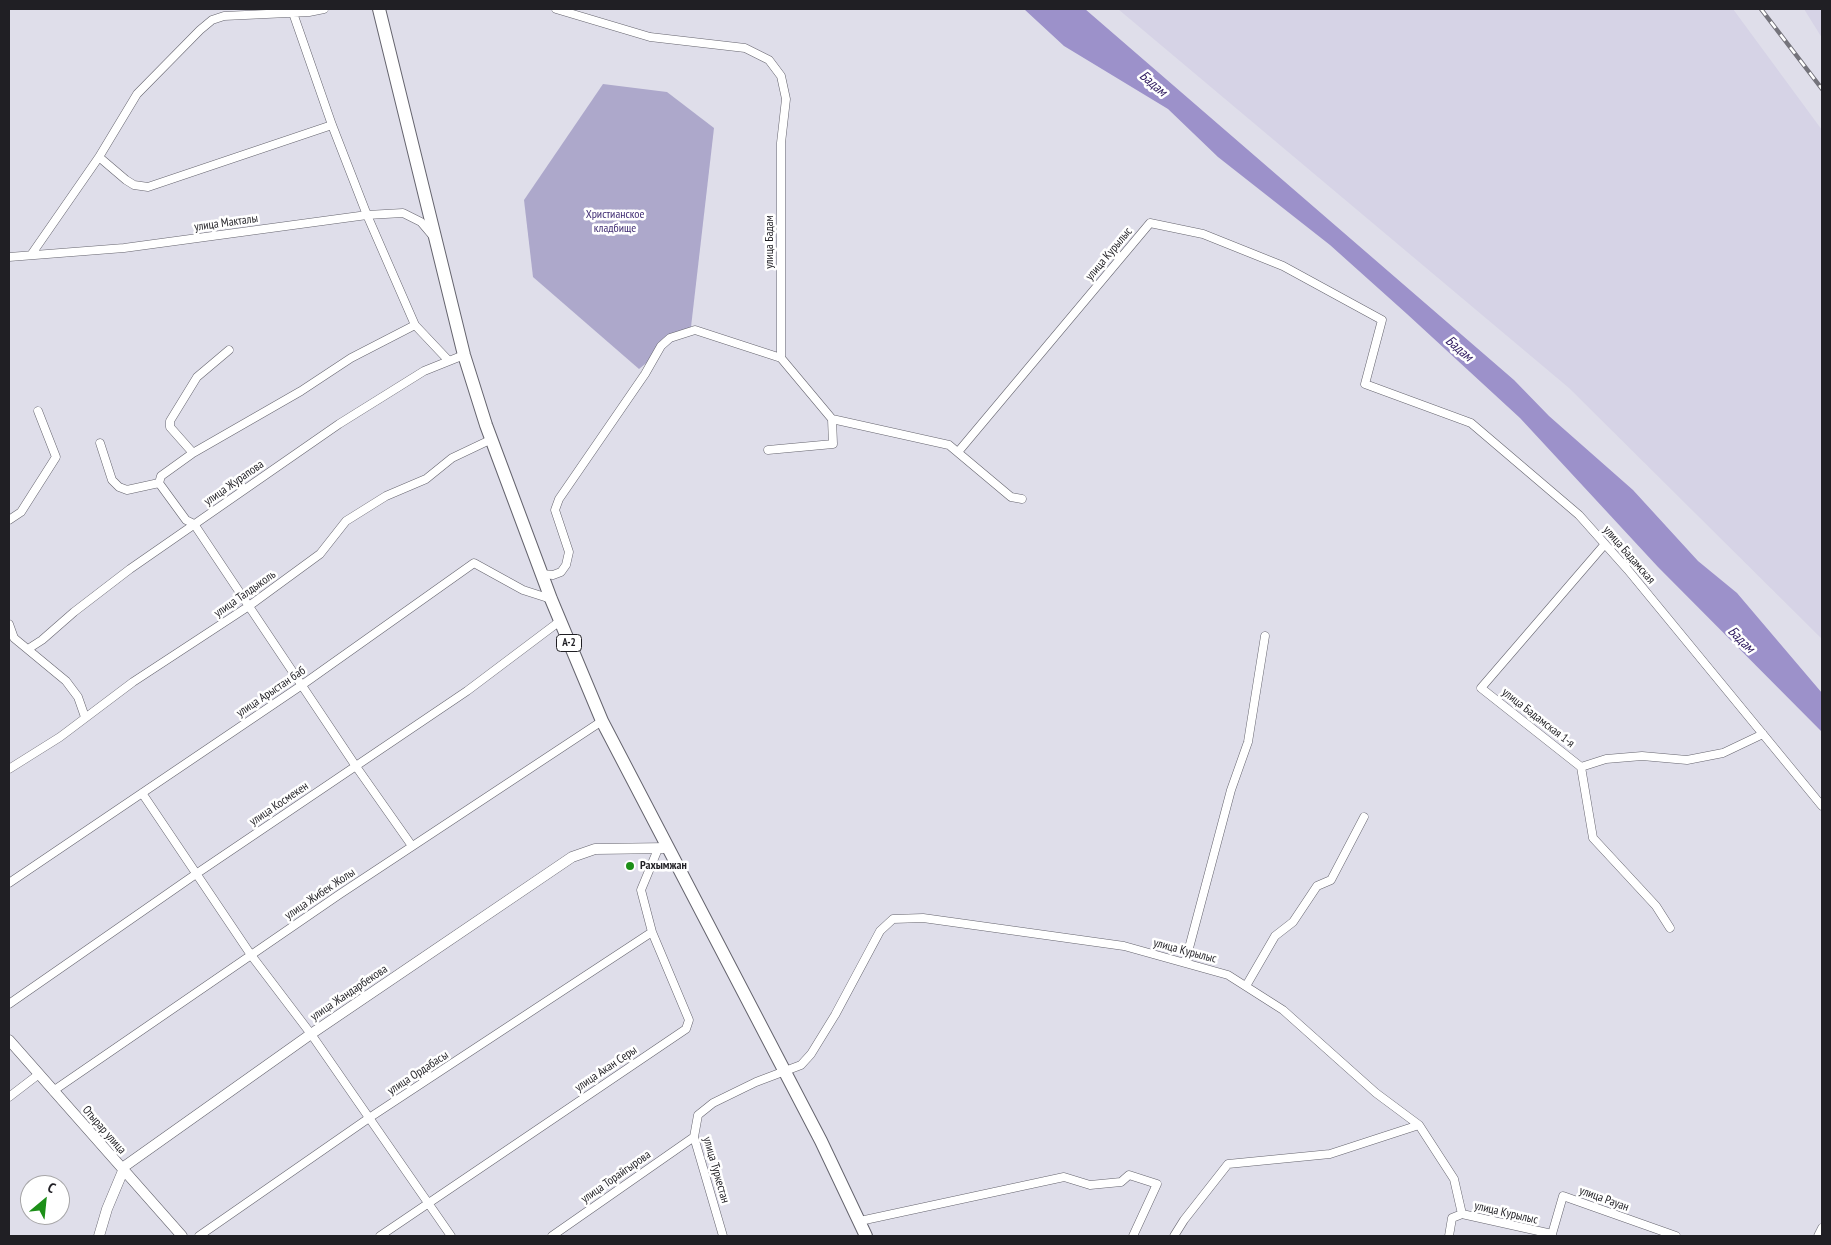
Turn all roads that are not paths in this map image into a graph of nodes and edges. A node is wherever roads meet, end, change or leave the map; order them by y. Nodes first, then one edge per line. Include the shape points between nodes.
1 (324, 9) edge
2 (380, 9) edge
3 (556, 9) edge
4 (293, 13) junction
5 (332, 124) junction
6 (99, 157) junction
7 (367, 215) junction
8 (437, 240) junction
9 (31, 255) junction
10 (9, 257) edge
11 (415, 325) junction
12 (228, 350) dead end
13 (464, 354) junction
14 (781, 358) junction
15 (448, 360) junction
16 (1366, 384) joint
17 (38, 411) dead end
18 (832, 419) junction
19 (492, 439) junction
20 (100, 443) dead end
21 (768, 450) dead end
22 (958, 452) junction
23 (193, 453) junction
24 (159, 483) junction
25 (1022, 499) dead end
26 (9, 520) edge
27 (194, 524) junction
28 (1605, 544) junction
29 (541, 574) junction
30 (551, 598) junction
31 (249, 606) junction
32 (560, 621) junction
33 (9, 624) edge
34 (11, 634) edge
35 (1265, 636) dead end
36 (28, 649) junction
37 (302, 685) junction
38 (85, 717) junction
39 (602, 721) junction
40 (1762, 734) junction
41 (355, 765) junction
42 (1581, 767) junction
43 (9, 769) edge
44 (142, 793) junction
45 (1822, 806) edge
46 (1364, 816) dead end
47 (412, 846) junction
48 (663, 848) junction
49 (196, 874) junction
50 (9, 883) edge
51 (1670, 928) dead end
52 (652, 932) junction
53 (251, 955) junction
54 (1185, 963) junction
55 (1246, 986) junction
56 (9, 1004) edge
57 (311, 1034) junction
58 (9, 1040) edge
59 (784, 1072) junction
60 (39, 1074) junction
61 (53, 1090) junction
62 (9, 1097) edge
63 (369, 1118) junction
64 (1419, 1125) junction
65 (694, 1136) junction
66 (123, 1170) junction
67 (427, 1203) junction
68 (1462, 1214) junction
69 (860, 1221) junction
70 (1822, 1228) edge
71 (102, 1234) edge
72 (1552, 1235) edge
73 (182, 1236) edge
74 (199, 1236) edge
75 (380, 1236) edge
76 (451, 1236) edge
77 (552, 1236) edge
78 (723, 1236) edge
79 (866, 1236) edge
80 (1133, 1236) edge
81 (1174, 1236) edge
82 (1448, 1236) edge
83 (1676, 1236) edge
84 (1818, 1236) edge

1 - 4 street
2 - 8 highway, A-2
3 - 14 street, улица Бадам via 650,37 745,48 768,60 782,76 786,100 781,143
4 - 5 street
4 - 6 street via 224,16 212,20 137,94
5 - 6 street via 148,187 134,185
5 - 7 street
6 - 9 street
7 - 8 street, улица Макталы via 403,213 421,222
7 - 9 street, улица Макталы via 124,248
7 - 11 street
8 - 13 highway, A-2
9 - 10 street, улица Макталы
11 - 15 street
11 - 23 street via 351,358 301,391
12 - 23 street via 197,377 170,421 170,426
13 - 15 street, улица Журапова
13 - 19 highway, A-2
14 - 18 street
14 - 29 street via 695,330 670,338 661,346 559,499 555,510 569,552 568,558 561,572
15 - 27 street, улица Журапова via 424,371 339,424
16 - 22 street, улица Курылыс via 1382,320 1282,266 1203,234 1150,223
16 - 28 street, улица Бадамская via 1471,423 1579,515
17 - 26 street via 56,457 21,512
18 - 21 street via 833,444
18 - 22 street via 949,445
19 - 29 highway, A-2
19 - 31 street, улица Талдыколь via 452,458 426,479 386,496 346,521 320,554
20 - 24 street via 112,480 119,487 127,490
22 - 25 street via 1012,497
23 - 24 street via 160,476
24 - 27 street via 186,520
27 - 31 street
27 - 36 street, улица Журапова via 130,569
28 - 40 street, улица Бадамская
28 - 42 street, улица Бадамская 1-я via 1481,688
29 - 30 highway, A-2
30 - 32 highway, A-2
30 - 37 street, улица Арыстан баб via 523,590 474,563
31 - 37 street
31 - 38 street, улица Талдыколь
32 - 39 highway, A-2
32 - 41 street, улица Космекен via 467,691
33 - 34 street
34 - 36 street
35 - 54 street via 1248,742 1231,790
36 - 38 street via 66,681 78,698
37 - 41 street
37 - 44 street, улица Арыстан баб
38 - 43 street, улица Талдыколь
39 - 47 street, улица Жибек Жолы
39 - 48 highway, A-2
40 - 42 street via 1723,753 1687,760 1642,756 1606,759
40 - 45 street, улица Бадамская
41 - 47 street
41 - 49 street, улица Космекен
42 - 51 street via 1593,838 1656,906
44 - 49 street
44 - 50 street, улица Арыстан баб
46 - 55 street via 1331,880 1317,886 1293,922 1276,936
47 - 53 street, улица Жибек Жолы
48 - 52 street, улица Акан Серы via 641,890
48 - 57 street, улица Жандарбекова via 595,849 572,856
48 - 59 highway, A-2
49 - 53 street
49 - 56 street, улица Космекен
52 - 63 street, улица Ордабасы
52 - 67 street, улица Акан Серы via 689,1020 686,1029
53 - 57 street
53 - 61 street, улица Жибек Жолы
54 - 55 street, улица Курылыс via 1228,975
54 - 59 street, улица Курылыс via 1124,946 922,918 893,919 880,931 811,1054 801,1065
55 - 64 street, улица Курылыс via 1283,1010 1376,1093
57 - 63 street
57 - 66 street, улица Жандарбекова
58 - 60 street, Отырар улица
59 - 65 street, улица Туркестан via 713,1103 698,1115
59 - 69 highway, A-2
60 - 61 street, Отырар улица
60 - 62 street
61 - 66 street, Отырар улица
63 - 67 street
63 - 74 street, улица Ордабасы
64 - 68 street, улица Курылыс via 1454,1179
64 - 81 street via 1330,1154 1228,1164
65 - 77 street, улица Торайгырова
65 - 78 street, улица Туркестан
66 - 71 street, улица Жандарбекова via 107,1208
66 - 73 street, Отырар улица
67 - 75 street, улица Акан Серы
67 - 76 street
68 - 72 street, улица Курылыс
68 - 82 street via 1452,1218
69 - 79 highway, A-2
69 - 80 street via 1064,1177 1090,1185 1121,1182 1129,1175 1158,1184
70 - 84 street
72 - 83 street, улица Рауан via 1563,1196

